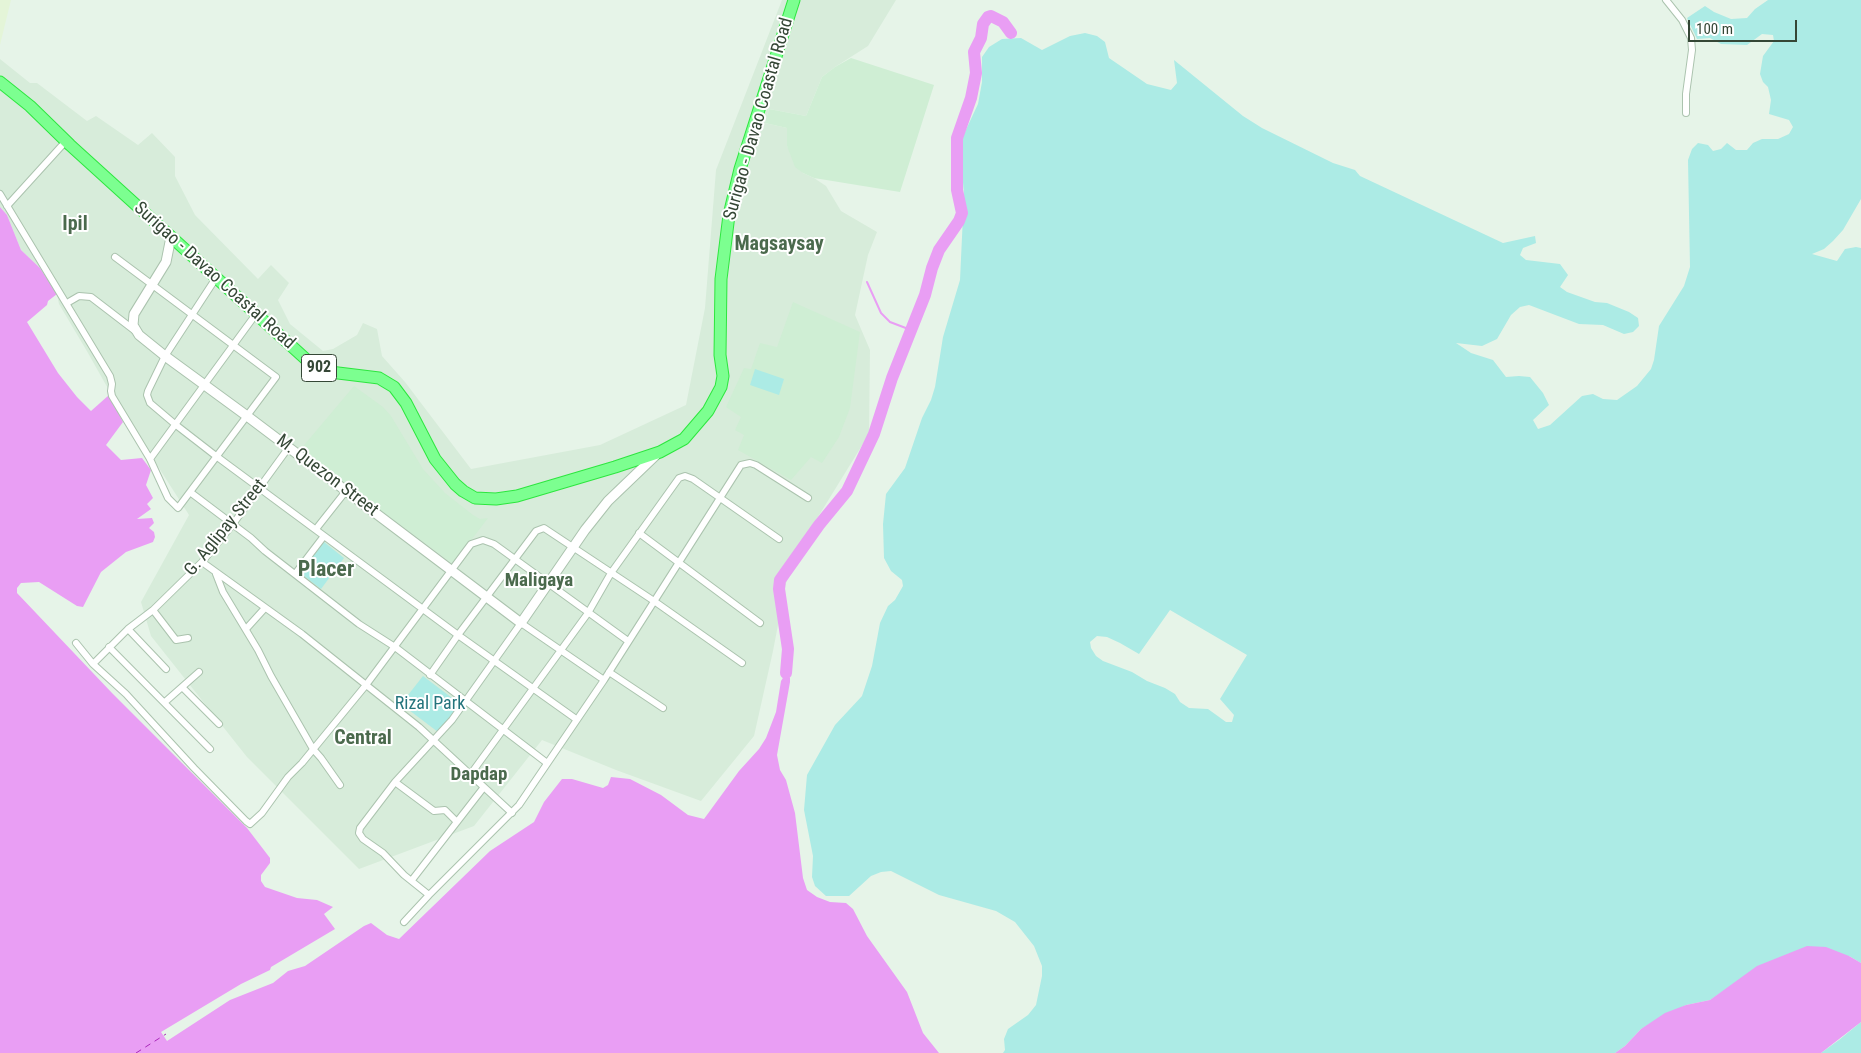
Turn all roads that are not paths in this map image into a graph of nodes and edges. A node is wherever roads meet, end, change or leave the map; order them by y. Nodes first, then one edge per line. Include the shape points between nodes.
1 (794, 0) edge
2 (1666, 0) edge
3 (0, 82) edge
4 (1686, 113) dead end
5 (66, 142) junction
6 (0, 194) edge
7 (8, 206) junction
8 (171, 237) junction
9 (115, 257) dead end
10 (216, 278) junction
11 (151, 285) junction
12 (66, 303) junction
13 (256, 314) junction
14 (193, 315) junction
15 (134, 330) junction
16 (232, 346) junction
17 (165, 356) junction
18 (205, 385) junction
19 (247, 416) junction
20 (176, 425) junction
21 (288, 447) junction
22 (660, 452) junction
23 (216, 456) junction
24 (150, 459) junction
25 (260, 488) junction
26 (346, 491) junction
27 (190, 492) junction
28 (808, 498) dead end
29 (719, 499) junction
30 (233, 524) junction
31 (316, 529) junction
32 (639, 533) junction
33 (324, 536) junction
34 (779, 539) dead end
35 (573, 548) junction
36 (514, 560) junction
37 (202, 562) junction
38 (679, 562) junction
39 (452, 569) junction
40 (215, 573) junction
41 (611, 573) junction
42 (295, 574) junction
43 (548, 584) junction
44 (488, 597) junction
45 (654, 601) junction
46 (265, 608) junction
47 (422, 609) junction
48 (152, 610) junction
49 (588, 613) junction
50 (521, 623) junction
51 (760, 623) dead end
52 (128, 629) junction
53 (246, 629) junction
54 (458, 635) junction
55 (188, 638) dead end
56 (628, 641) junction
57 (76, 643) dead end
58 (109, 647) junction
59 (394, 647) junction
60 (560, 650) junction
61 (495, 661) junction
62 (742, 663) dead end
63 (93, 664) junction
64 (166, 669) dead end
65 (199, 672) dead end
66 (609, 672) junction
67 (430, 675) junction
68 (604, 680) junction
69 (366, 685) junction
70 (182, 687) junction
71 (532, 689) junction
72 (467, 701) junction
73 (165, 702) junction
74 (663, 708) dead end
75 (576, 718) junction
76 (219, 724) dead end
77 (504, 730) junction
78 (433, 742) junction
79 (210, 749) dead end
80 (313, 749) junction
81 (547, 763) junction
82 (470, 774) junction
83 (396, 782) junction
84 (340, 785) dead end
85 (484, 787) junction
86 (512, 813) junction
87 (457, 822) junction
88 (412, 880) junction
89 (429, 895) junction
90 (404, 922) dead end

1 - 22 highway, Surigao - Davao Coastal Road / 902 via 740,169 726,234 721,279 720,387 708,410 684,439
2 - 4 street via 1691,38
3 - 5 highway, Surigao - Davao Coastal Road / 902
5 - 7 street
5 - 8 highway, Surigao - Davao Coastal Road / 902
6 - 7 street
7 - 12 street
8 - 10 highway, Surigao - Davao Coastal Road / 902
8 - 11 street via 168,257
9 - 11 street
10 - 13 highway, Surigao - Davao Coastal Road / 902
10 - 14 street
11 - 14 street
11 - 15 street via 134,314
12 - 15 street via 79,296 91,297
12 - 24 street via 110,376 112,396
13 - 16 street
13 - 22 highway, Surigao - Davao Coastal Road / 902 via 320,369 379,378 394,387 406,403 435,459 455,484 475,498 496,500 517,496
14 - 16 street
14 - 17 street
15 - 17 street, M. Quezon Street
16 - 18 street
16 - 19 street via 276,377
17 - 18 street, M. Quezon Street
17 - 20 street via 147,395 150,403
18 - 19 street, M. Quezon Street
18 - 20 street
19 - 21 street, M. Quezon Street
19 - 23 street
20 - 23 street
20 - 24 street
21 - 25 street, G. Aglipay Street
21 - 26 street, M. Quezon Street
22 - 35 street via 608,501
23 - 25 street
23 - 27 street
24 - 27 street via 168,498 178,508
25 - 30 street, G. Aglipay Street
25 - 31 street
26 - 31 street
26 - 39 street, M. Quezon Street
27 - 30 street
28 - 29 street via 756,465 747,463 741,466
29 - 32 street via 692,479 682,476
29 - 34 street
29 - 38 street
30 - 37 street, G. Aglipay Street
30 - 42 street
31 - 33 street
32 - 38 street
32 - 41 street
33 - 42 street
33 - 47 street
35 - 36 street via 541,528
35 - 41 street
35 - 43 street
36 - 39 street via 494,544 483,540 471,544
36 - 43 street
36 - 44 street
37 - 40 street
37 - 48 street, G. Aglipay Street
38 - 45 street
38 - 51 street
39 - 44 street, M. Quezon Street
39 - 47 street
40 - 46 street
40 - 53 street
41 - 45 street
41 - 49 street
42 - 59 street
43 - 49 street
43 - 50 street
44 - 50 street, M. Quezon Street
44 - 54 street
45 - 56 street
45 - 62 street
46 - 53 street
46 - 69 street
47 - 54 street
47 - 59 street
48 - 52 street, G. Aglipay Street
48 - 55 street via 176,640
49 - 56 street
49 - 60 street
50 - 60 street, M. Quezon Street
50 - 61 street
52 - 58 street, G. Aglipay Street
52 - 64 street
53 - 80 street
54 - 61 street
54 - 67 street
56 - 66 street
57 - 63 street
58 - 63 street, G. Aglipay Street
58 - 73 street
59 - 67 street
59 - 69 street
60 - 68 street, M. Quezon Street
60 - 71 street
61 - 71 street
61 - 72 street
63 - 80 street via 126,694 248,823 262,813
65 - 70 street
66 - 68 street
66 - 74 street
67 - 72 street
68 - 75 street
69 - 78 street
69 - 80 street
70 - 73 street
70 - 76 street
71 - 75 street
71 - 77 street
72 - 77 street
72 - 78 street
73 - 79 street
75 - 81 street
77 - 81 street
77 - 82 street
78 - 82 street
78 - 83 street
80 - 84 street
81 - 86 street
82 - 85 street
83 - 87 street via 434,811 445,810
83 - 88 street via 359,833
85 - 86 street
85 - 87 street
86 - 89 street
87 - 88 street
88 - 89 street
89 - 90 street

